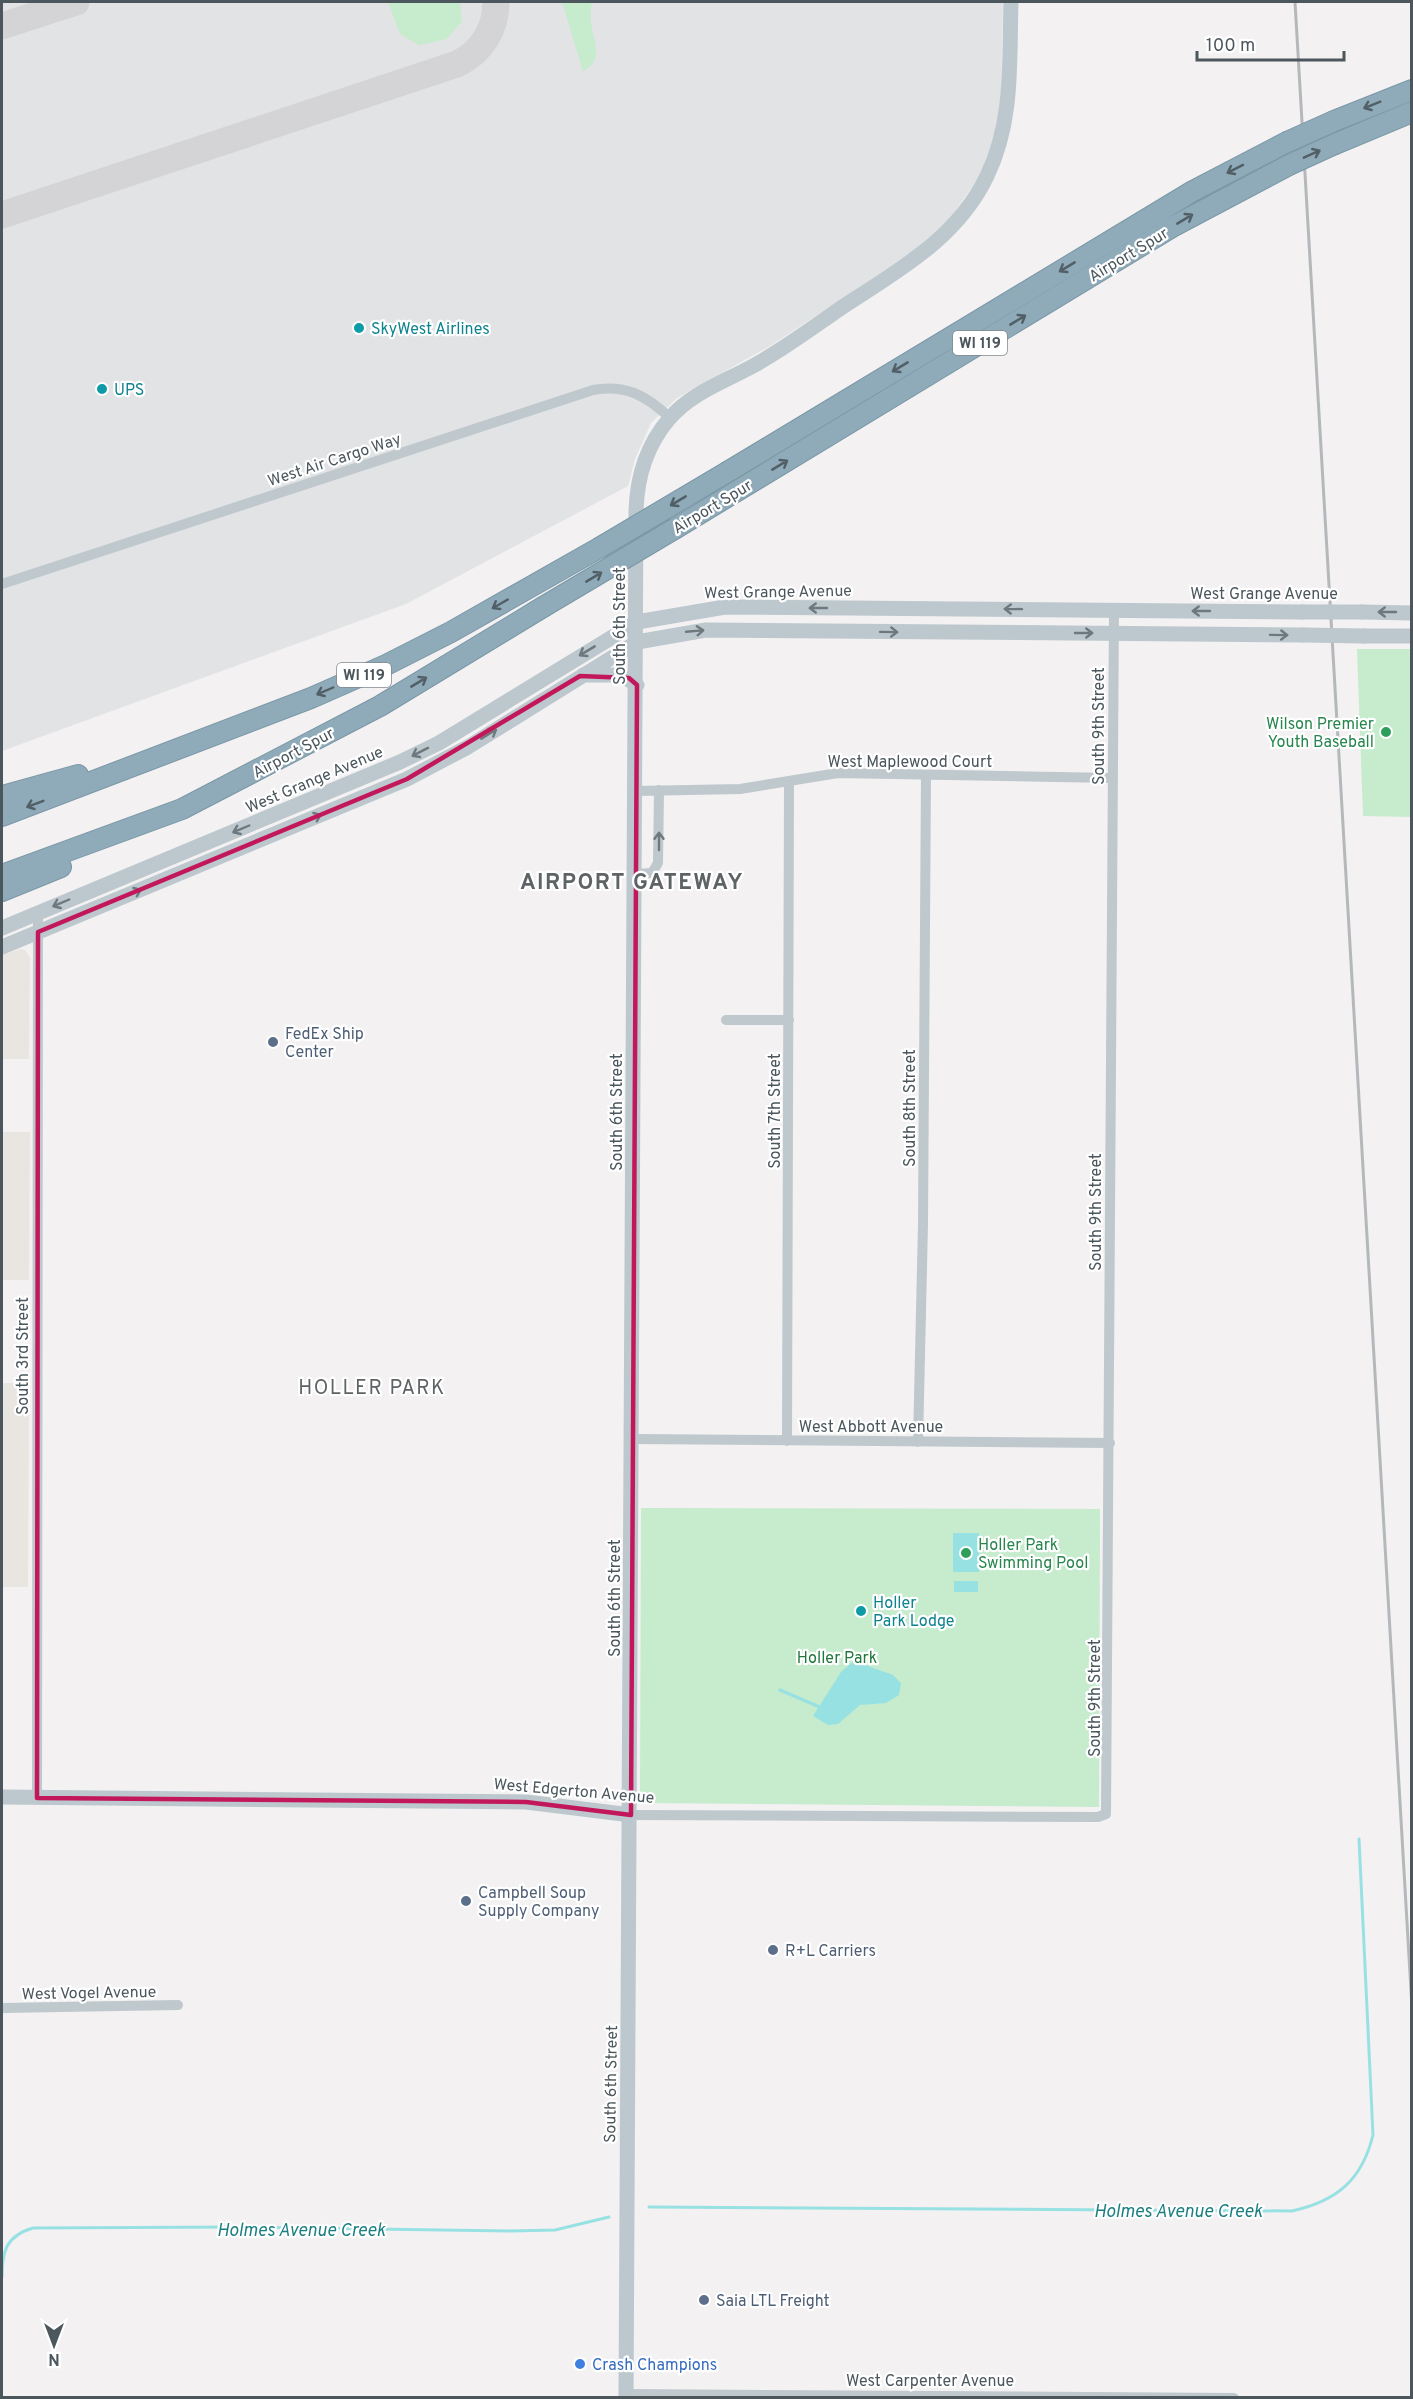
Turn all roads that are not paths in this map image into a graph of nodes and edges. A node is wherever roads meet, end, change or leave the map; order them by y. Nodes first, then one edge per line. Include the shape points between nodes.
1 (1011, 2) edge
2 (1412, 90) edge
3 (1412, 112) edge
4 (670, 418) junction
5 (2, 584) edge
6 (725, 607) junction
7 (918, 608) junction
8 (1114, 610) junction
9 (1412, 613) edge
10 (638, 622) junction
11 (725, 631) junction
12 (918, 633) junction
13 (1113, 633) junction
14 (1412, 636) edge
15 (637, 642) junction
16 (580, 676) junction
17 (637, 685) junction
18 (167, 751) junction
19 (926, 775) junction
20 (363, 778) junction
21 (1113, 778) junction
22 (789, 781) junction
23 (659, 790) junction
24 (636, 791) junction
25 (370, 795) junction
26 (2, 796) edge
27 (182, 809) junction
28 (2, 816) edge
29 (636, 874) junction
30 (2, 875) edge
31 (102, 886) junction
32 (2, 891) edge
33 (109, 903) junction
34 (38, 913) junction
35 (2, 928) edge
36 (38, 932) junction
37 (2, 947) edge
38 (726, 1020) dead end
39 (789, 1020) junction
40 (633, 1440) junction
41 (787, 1441) junction
42 (918, 1442) junction
43 (1110, 1443) junction
44 (2, 1797) edge
45 (37, 1798) junction
46 (1106, 1814) joint
47 (631, 1815) junction
48 (178, 2005) dead end
49 (2, 2008) edge
50 (626, 2396) edge
51 (786, 2396) edge
52 (1234, 2397) edge

1 - 4 street, South 6th Street via 1009,99 1002,137 972,203 926,252 754,366 699,394
2 -> 18 highway, Airport Spur / WI 119, bridge via 1287,142 1192,191 599,548 386,665 311,698
27 -> 3 highway, Airport Spur / WI 119, bridge via 380,706 1165,231 1289,165
4 - 5 street, West Air Cargo Way via 636,392 609,387 593,390
4 - 10 street, South 6th Street via 651,445 639,477
7 -> 6 street, West Grange Avenue
6 - 10 street, West Grange Avenue
6 - 11 street
8 -> 7 street, West Grange Avenue
7 - 12 street
9 -> 8 street, West Grange Avenue, bridge
8 - 13 street, South 9th Street
10 - 15 street, South 6th Street
10 -> 20 street, West Grange Avenue via 439,743
11 -> 12 street
15 -> 11 street via 686,632
12 -> 13 street
13 -> 14 street, bridge
13 - 21 street, South 9th Street
15 - 16 street
15 - 17 street, South 6th Street
16 - 17 street via 621,675
25 -> 16 street via 448,758
17 - 24 street, South 6th Street
18 - 26 highway
18 -> 28 highway, Airport Spur / WI 119
19 - 21 street, West Maplewood Court
19 - 22 street, West Maplewood Court via 838,773
19 - 42 street, South 8th Street
20 - 25 street
20 -> 31 street, West Grange Avenue
21 - 43 street, South 9th Street
22 - 23 street, West Maplewood Court via 740,789
22 - 39 street, South 7th Street
23 - 24 street, West Maplewood Court
29 -> 23 street via 652,873 658,863
24 - 29 street, South 6th Street
33 -> 25 street
27 - 30 highway, Airport Spur / WI 119
27 - 32 highway via 82,858
29 - 40 street, South 6th Street
31 - 33 street
31 -> 34 street, West Grange Avenue
33 - 36 street
34 - 35 street, West Grange Avenue
34 - 36 street, South 3rd Street
36 - 37 street
36 - 45 street, South 3rd Street
38 - 39 street
39 - 41 street, South 7th Street
40 - 41 street, West Abbott Avenue
40 - 47 street, South 6th Street
41 - 42 street, West Abbott Avenue
42 - 43 street, West Abbott Avenue
43 - 46 street, South 9th Street
44 - 45 street, West Edgerton Avenue
45 - 47 street, West Edgerton Avenue via 526,1802
46 - 47 street, West Edgerton Avenue
47 - 50 street, South 6th Street
48 - 49 street, West Vogel Avenue
50 - 51 street, West Carpenter Avenue
51 - 52 street, West Carpenter Avenue

